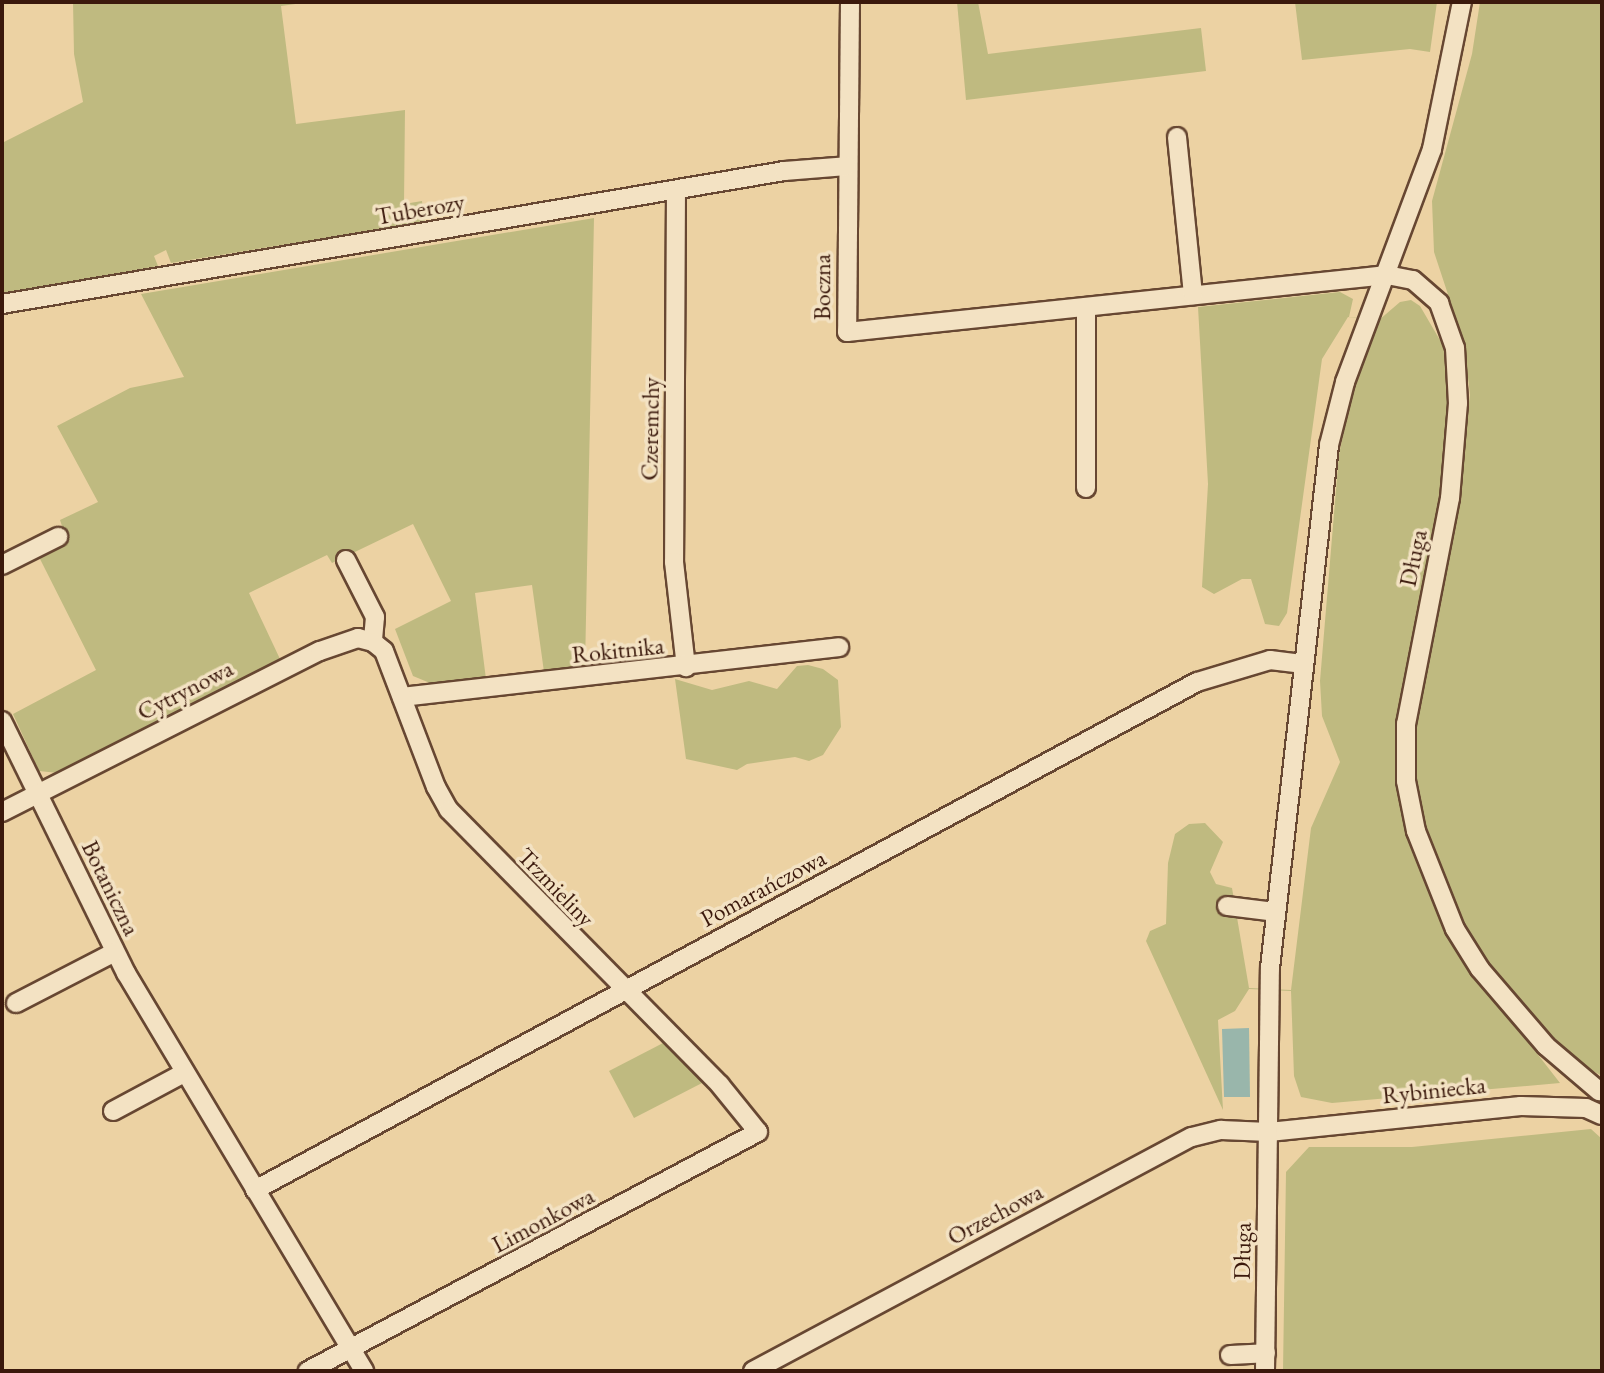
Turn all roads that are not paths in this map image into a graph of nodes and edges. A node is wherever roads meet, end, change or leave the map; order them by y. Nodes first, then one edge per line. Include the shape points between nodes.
1 (850, 2) edge
2 (1462, 2) edge
3 (1177, 137) dead end
4 (847, 166) junction
5 (676, 190) junction
6 (1387, 275) junction
7 (1193, 295) junction
8 (2, 304) edge
9 (1086, 307) junction
10 (1086, 488) dead end
11 (58, 537) dead end
12 (346, 560) dead end
13 (2, 565) edge
14 (365, 640) junction
15 (839, 648) dead end
16 (1304, 664) junction
17 (686, 667) junction
18 (401, 696) junction
19 (2, 721) edge
20 (37, 793) junction
21 (2, 812) edge
22 (1227, 906) dead end
23 (1276, 912) junction
24 (115, 952) junction
25 (626, 988) junction
26 (16, 1003) dead end
27 (184, 1073) junction
28 (1599, 1091) dead end
29 (113, 1111) dead end
30 (1602, 1115) edge
31 (758, 1132) joint
32 (1269, 1132) junction
33 (255, 1190) junction
34 (350, 1349) junction
35 (1266, 1353) junction
36 (1230, 1355) dead end
37 (308, 1371) edge
38 (364, 1371) edge
39 (753, 1371) edge
40 (1265, 1371) edge

1 - 4 street, Boczna
2 - 6 street via 1432,149
3 - 7 street
4 - 5 street, Tuberozy
4 - 9 street, Boczna via 847,332
5 - 8 street, Tuberozy
5 - 17 street, Czeremchy via 674,562
6 - 7 street, Boczna
6 - 16 street, Długa via 1345,382 1329,445
6 - 28 street, Długa via 1413,280 1439,303 1455,348 1458,403 1450,498 1417,648 1405,737 1406,781 1433,882 1480,969 1546,1046
7 - 9 street, Boczna
9 - 10 street
11 - 13 street
12 - 14 street, Trzmieliny via 375,617
14 - 18 street, Trzmieliny via 384,651
14 - 20 street, Cytrynowa via 261,679
15 - 17 street, Rokitnika
16 - 23 street, Długa
16 - 25 street, Pomarańczowa via 1270,660 1197,682
17 - 18 street, Rokitnika
18 - 25 street, Trzmieliny via 449,810
19 - 20 street, Botaniczna
20 - 21 street, Cytrynowa
20 - 24 street, Botaniczna
22 - 23 street
23 - 32 street, Długa via 1270,968
24 - 26 street
24 - 27 street, Botaniczna
25 - 31 street, Trzmieliny via 720,1085
25 - 33 street, Pomarańczowa
27 - 29 street
27 - 33 street, Botaniczna
30 - 32 street, Rybiniecka via 1586,1108 1521,1106
31 - 34 street, Limonkowa
32 - 35 street, Długa
32 - 39 street, Orzechowa via 1221,1130 1192,1137
33 - 34 street, Botaniczna
34 - 37 street, Limonkowa
34 - 38 street, Botaniczna
35 - 36 street
35 - 40 street, Długa

